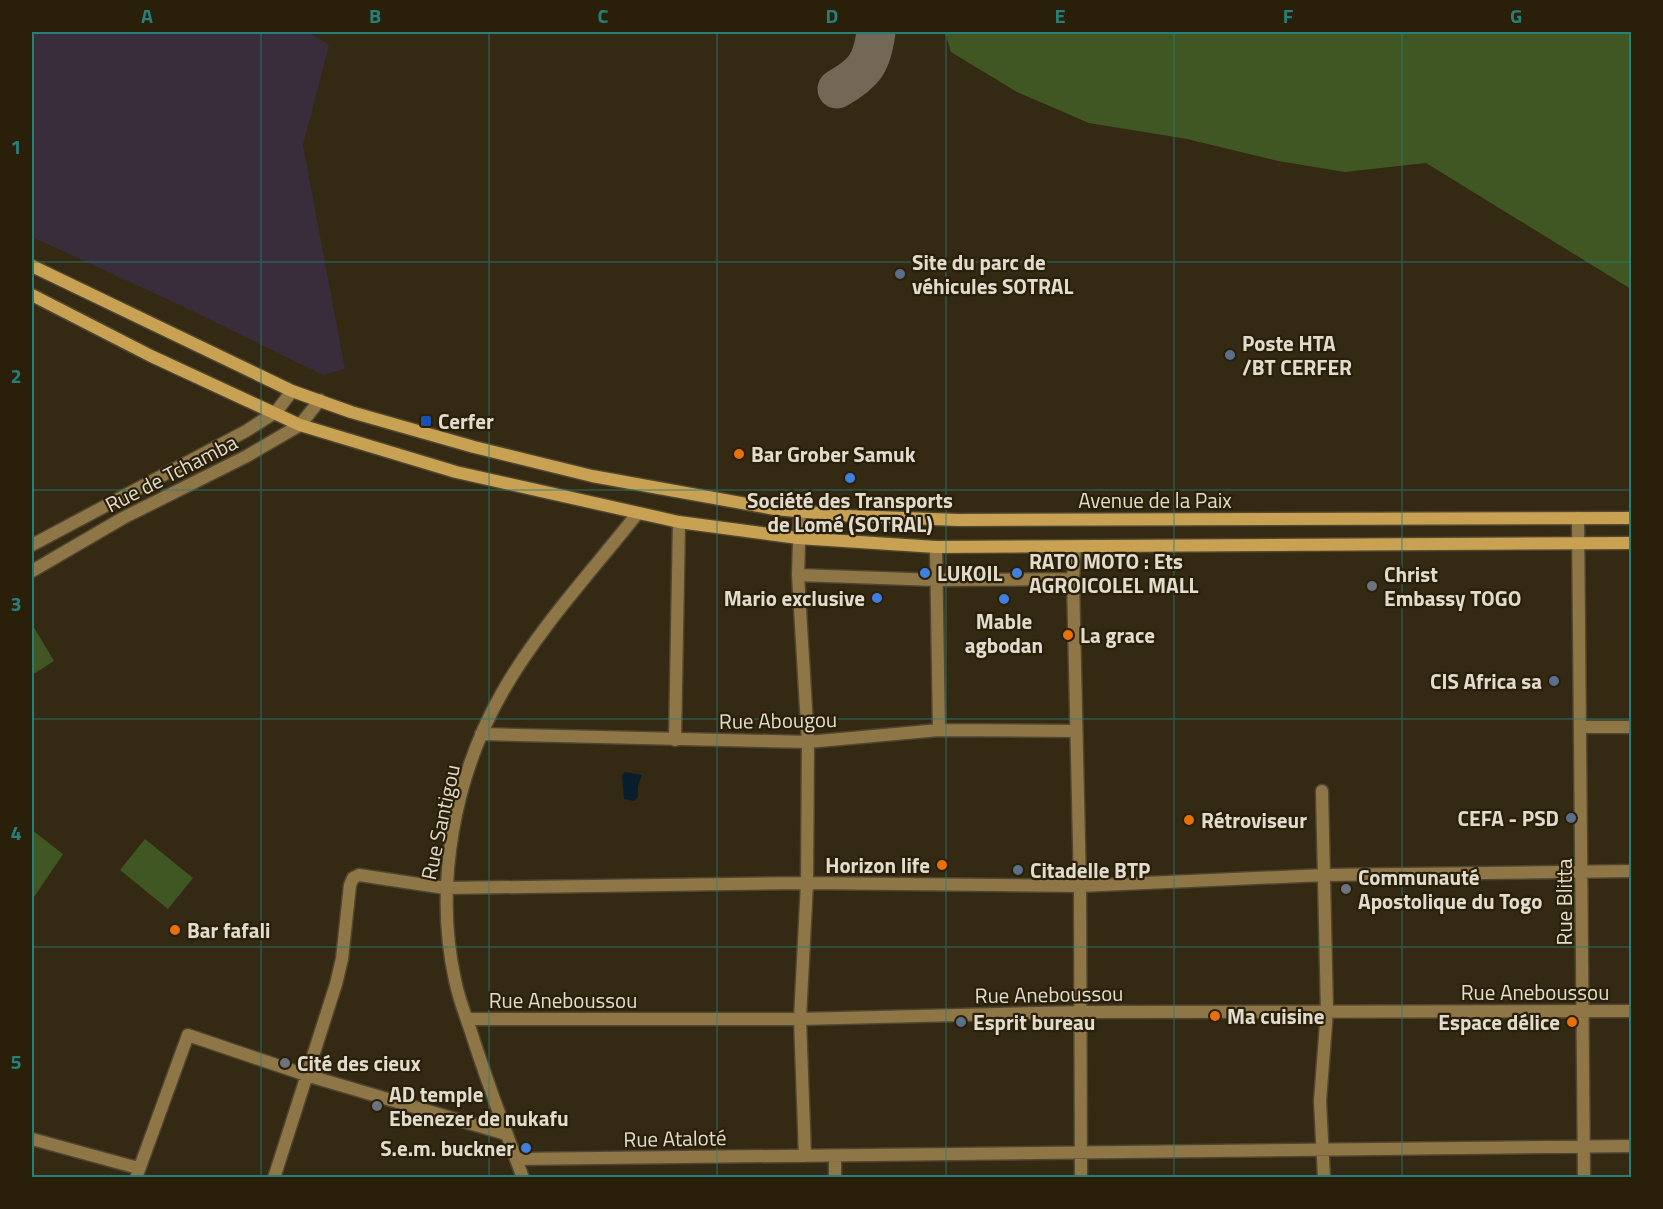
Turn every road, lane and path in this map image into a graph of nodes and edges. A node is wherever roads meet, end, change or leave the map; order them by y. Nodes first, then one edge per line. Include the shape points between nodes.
1 (32, 266) edge
2 (32, 295) edge
3 (292, 391) junction
4 (320, 400) junction
5 (276, 412) junction
6 (300, 425) junction
7 (800, 511) junction
8 (637, 514) junction
9 (1578, 518) junction
10 (1632, 518) edge
11 (679, 522) junction
12 (798, 538) junction
13 (1578, 542) junction
14 (1632, 543) edge
15 (32, 545) edge
16 (936, 547) junction
17 (1075, 547) junction
18 (32, 571) edge
19 (798, 575) junction
20 (937, 579) junction
21 (1073, 579) junction
22 (1581, 727) junction
23 (1632, 727) edge
24 (939, 730) junction
25 (1076, 731) junction
26 (481, 734) junction
27 (675, 740) junction
28 (808, 742) junction
29 (1322, 791) dead end
30 (1583, 871) junction
31 (1632, 871) edge
32 (1324, 874) junction
33 (807, 883) junction
34 (1080, 886) junction
35 (445, 888) junction
36 (1326, 1011) junction
37 (1632, 1011) edge
38 (1081, 1012) junction
39 (1584, 1012) junction
40 (467, 1019) junction
41 (800, 1019) junction
42 (306, 1075) junction
43 (506, 1134) junction
44 (32, 1138) edge
45 (1582, 1146) junction
46 (1632, 1146) edge
47 (1323, 1148) junction
48 (1080, 1154) junction
49 (805, 1156) junction
50 (835, 1156) junction
51 (516, 1159) junction
52 (137, 1173) edge
53 (274, 1178) edge
54 (523, 1178) edge
55 (835, 1178) edge
56 (1081, 1178) edge
57 (1324, 1178) edge
58 (1584, 1178) edge

1 - 3 main road, Avenue de la Paix
2 - 5 main road via 151,356
3 - 4 main road, Avenue de la Paix
3 - 5 street, Rue de Tchamba
4 - 6 street, Rue de Tchamba
4 - 7 main road, Avenue de la Paix via 529,462 681,493
5 - 6 main road
5 - 15 street, Rue de Tchamba
6 - 8 main road via 425,464
6 - 18 street, Rue de Tchamba via 123,518
7 - 9 main road, Avenue de la Paix via 959,520
7 - 12 street
8 - 11 main road
8 - 26 street, Rue Santigou via 531,648
9 - 10 main road, Avenue de la Paix
9 - 13 street, Rue Blitta
11 - 12 main road
11 - 27 street
12 - 16 main road
12 - 19 street
13 - 14 main road
13 - 17 main road
13 - 22 street, Rue Blitta
16 - 17 main road
16 - 20 street
17 - 21 street
19 - 20 street
19 - 28 street
20 - 21 street
20 - 24 street
21 - 25 street
22 - 23 street
22 - 30 street, Rue Blitta
24 - 25 street, Rue Abougou
24 - 28 street, Rue Abougou
25 - 34 street
26 - 27 street, Rue Abougou
26 - 35 street, Rue Santigou via 459,811
27 - 28 street, Rue Abougou
28 - 33 street
29 - 32 street
30 - 31 street
30 - 32 street
30 - 39 street, Rue Blitta
32 - 34 street
32 - 36 street
33 - 34 street
33 - 35 street
33 - 41 street
34 - 38 street
35 - 40 street, Rue Santigou via 448,943
35 - 42 street via 359,875 353,878 338,976
36 - 38 street, Rue Aneboussou
36 - 39 street, Rue Aneboussou
36 - 47 street via 1320,1081
37 - 39 street, Rue Aneboussou
38 - 41 street, Rue Aneboussou
38 - 48 street
39 - 45 street, Rue Blitta
40 - 41 street, Rue Aneboussou
40 - 43 street, Rue Santigou
41 - 49 street
42 - 43 street
42 - 52 street via 188,1035
42 - 53 street
43 - 51 street, Rue Santigou
44 - 52 street
45 - 46 street, Rue Ataloté
45 - 47 street, Rue Ataloté
45 - 58 street, Rue Blitta
47 - 48 street, Rue Ataloté
47 - 57 street
48 - 50 street, Rue Ataloté
48 - 56 street
49 - 50 street, Rue Ataloté
49 - 51 street, Rue Ataloté
50 - 55 street
51 - 54 street, Rue Santigou

